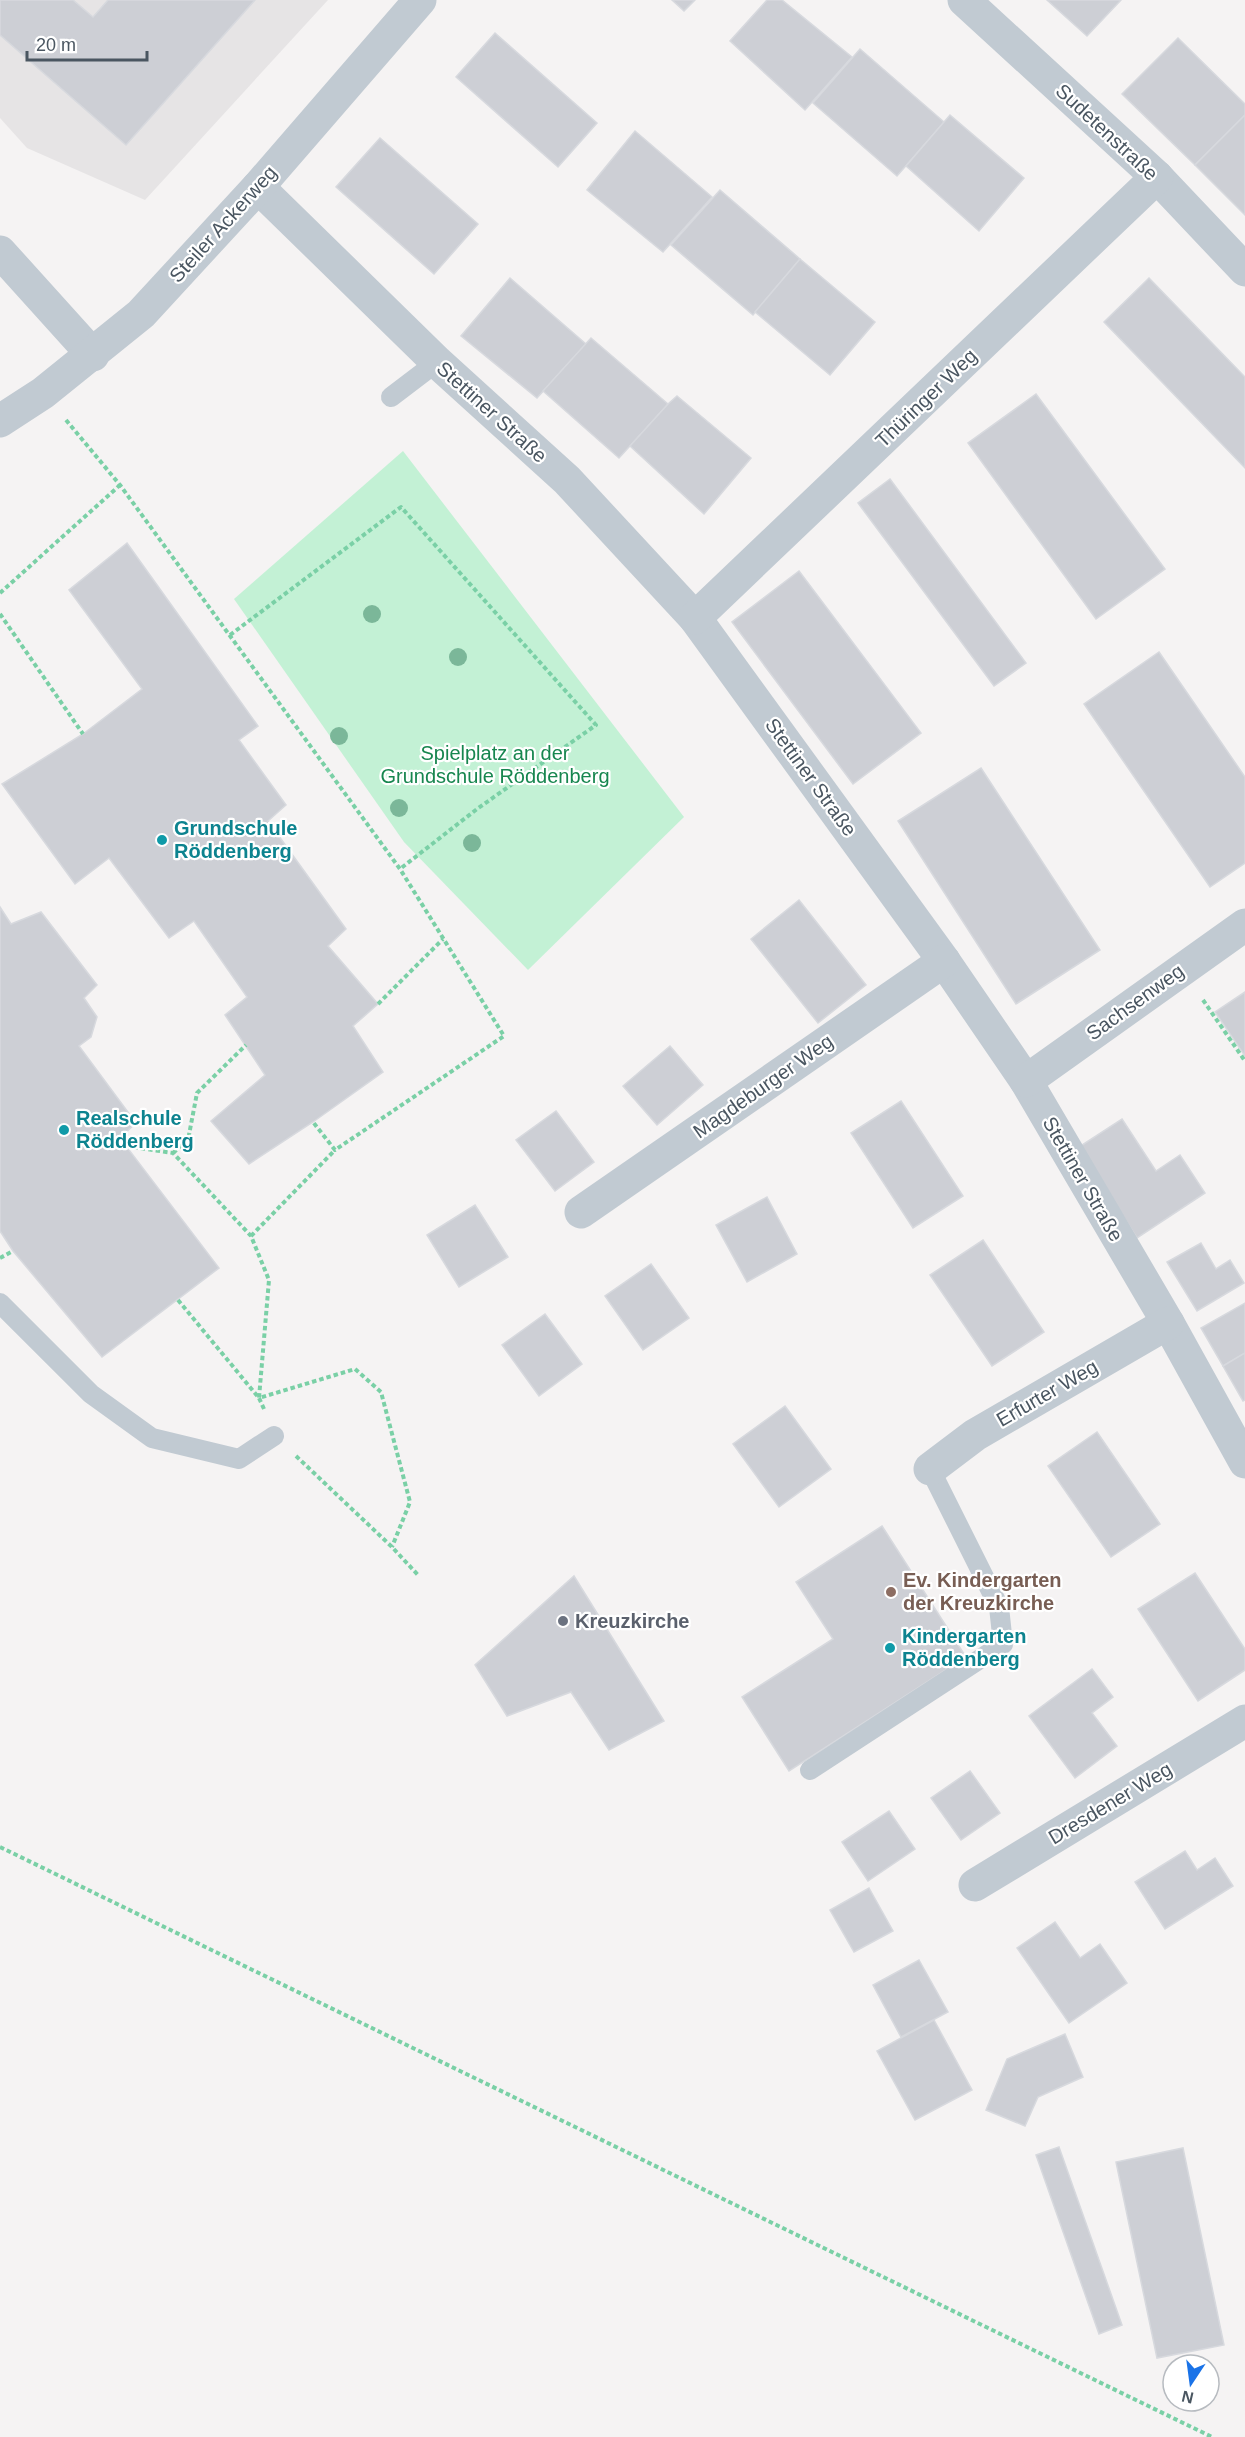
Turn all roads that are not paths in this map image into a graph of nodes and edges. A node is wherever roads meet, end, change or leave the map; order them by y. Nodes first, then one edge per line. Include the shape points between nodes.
1 (420, 0) edge
2 (964, 0) edge
3 (1157, 177) junction
4 (258, 187) junction
5 (0, 252) edge
6 (1245, 270) edge
7 (93, 355) junction
8 (437, 362) junction
9 (391, 397) dead end
10 (0, 420) edge
11 (695, 618) junction
12 (1245, 925) edge
13 (944, 961) junction
14 (1026, 1081) junction
15 (581, 1212) dead end
16 (0, 1303) edge
17 (1168, 1323) junction
18 (274, 1436) road end
19 (1245, 1462) edge
20 (930, 1469) joint
21 (1245, 1721) edge
22 (810, 1770) dead end
23 (975, 1885) dead end

1 - 4 street, Steiler Ackerweg
2 - 3 street, Sudetenstraße
3 - 6 street, Sudetenstraße
3 - 11 street, Thüringer Weg
4 - 7 street, Steiler Ackerweg via 141,314
4 - 8 street, Stettiner Straße
5 - 7 street
7 - 10 street, Steiler Ackerweg
8 - 9 lane
8 - 11 street, Stettiner Straße via 567,480
11 - 13 street, Stettiner Straße
12 - 14 street, Sachsenweg
13 - 14 street, Stettiner Straße
13 - 15 street, Magdeburger Weg
14 - 17 street, Stettiner Straße
16 - 18 lane via 91,1394 152,1438 239,1459
17 - 19 street, Stettiner Straße
17 - 20 street, Erfurter Weg via 975,1435
20 - 22 lane via 999,1607 1003,1644
21 - 23 street, Dresdener Weg

